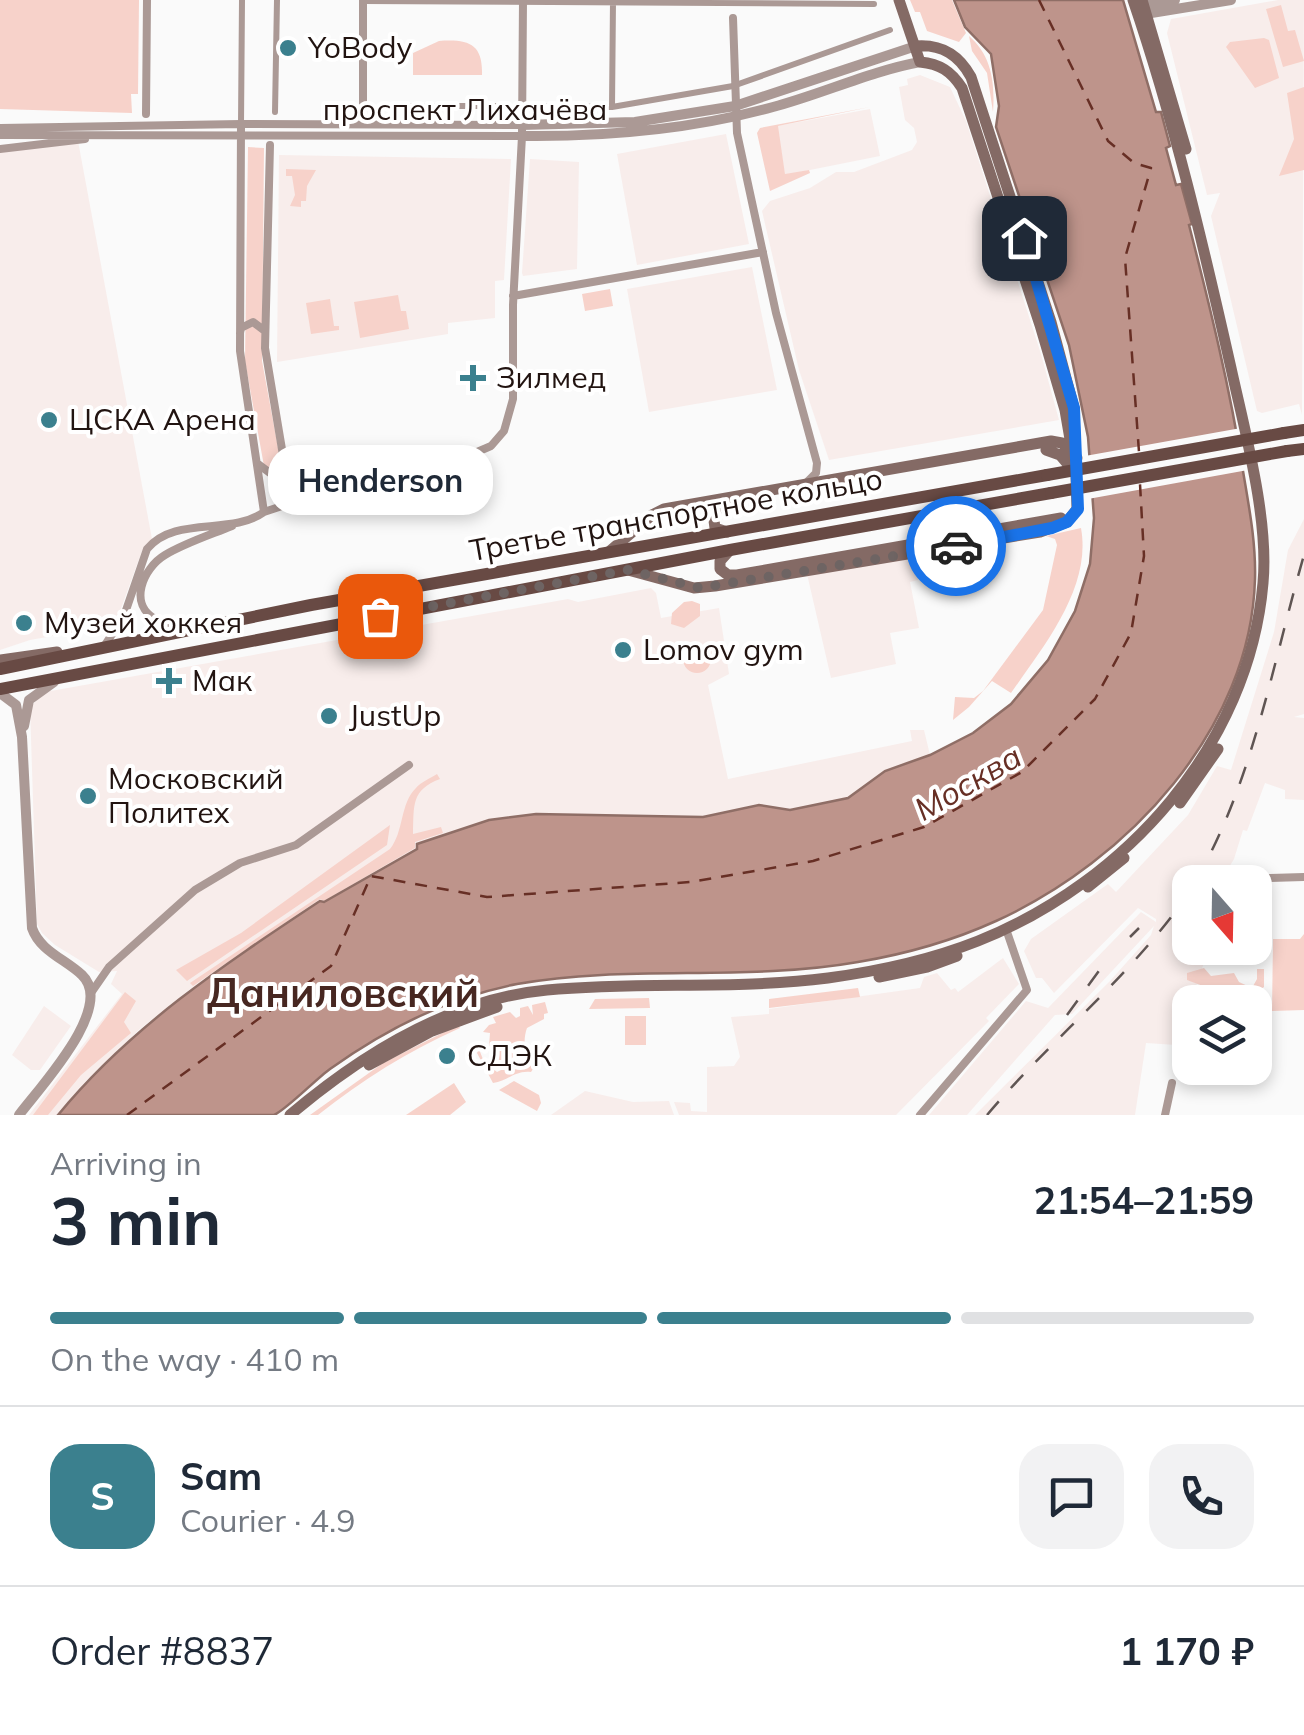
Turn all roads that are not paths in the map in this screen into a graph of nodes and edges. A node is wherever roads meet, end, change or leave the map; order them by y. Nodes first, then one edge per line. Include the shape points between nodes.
1 (147, 0) edge
2 (242, 0) edge
3 (277, 0) edge
4 (899, 0) edge
5 (1175, 0) edge
6 (1232, 0) edge
7 (363, 1) edge
8 (523, 1) edge
9 (613, 1) edge
10 (734, 2) edge
11 (874, 4) dead end
12 (1140, 7) edge
13 (734, 18) joint
14 (890, 30) dead end
15 (916, 46) junction
16 (920, 62) junction
17 (733, 86) junction
18 (384, 106) dead end
19 (508, 106) dead end
20 (535, 106) dead end
21 (612, 107) junction
22 (363, 109) dead end
23 (735, 111) junction
24 (275, 112) dead end
25 (146, 114) dead end
26 (241, 124) junction
27 (0, 128) edge
28 (522, 131) junction
29 (242, 134) junction
30 (0, 135) edge
31 (94, 138) dead end
32 (270, 144) dead end
33 (0, 149) edge
34 (763, 252) junction
35 (513, 296) junction
36 (265, 331) junction
37 (239, 338) junction
38 (1304, 430) edge
39 (1065, 443) junction
40 (1304, 449) edge
41 (284, 462) junction
42 (258, 464) junction
43 (804, 484) junction
44 (288, 486) junction
45 (263, 513) junction
46 (242, 521) junction
47 (195, 528) junction
48 (728, 532) junction
49 (164, 536) junction
50 (197, 541) junction
51 (730, 550) junction
52 (610, 551) junction
53 (168, 553) junction
54 (628, 570) junction
55 (203, 628) junction
56 (102, 649) junction
57 (86, 652) junction
58 (0, 660) edge
59 (0, 669) edge
60 (66, 676) junction
61 (0, 691) edge
62 (22, 737) junction
63 (409, 765) dead end
64 (1304, 877) edge
65 (1272, 878) edge
66 (1007, 932) junction
67 (91, 993) junction
68 (1172, 1083) dead end
69 (19, 1115) edge
70 (290, 1115) edge
71 (301, 1115) edge
72 (920, 1115) edge
73 (1165, 1115) edge

1 - 25 street
2 - 26 street
3 - 24 street
4 - 15 main road
5 - 12 street
6 - 12 street
7 - 8 street
7 - 22 street
8 - 9 street
8 - 28 street
9 - 10 street
9 - 21 street
10 - 11 street
10 - 13 street
12 - 66 main road via 1200,200 1268,526 1269,606 1236,717 1182,800 1082,892
13 - 17 street
14 - 17 street
15 - 16 main road
15 - 23 street, проспект Лихачёва
15 - 39 main road via 946,50 971,77 1055,336
16 - 23 street, проспект Лихачёва
16 - 39 main road via 948,71 962,88 1024,272
17 - 21 street
17 - 23 street
18 - 19 street
20 - 21 street
23 - 28 street, проспект Лихачёва via 626,134
23 - 34 street
26 - 27 street, проспект Лихачёва
26 - 28 street, проспект Лихачёва
26 - 29 street
28 - 29 street, проспект Лихачёва
28 - 35 street
29 - 30 street, проспект Лихачёва
29 - 37 street
31 - 33 street
32 - 36 street
34 - 35 street
34 - 43 street via 817,463
35 - 44 street via 512,410 491,446
36 - 37 street via 253,322 241,328
36 - 41 street
37 - 42 street
38 - 48 main road, Третье транспортное кольцо, bridge
39 - 43 main road
39 - 48 main road via 722,506 712,524
39 - 51 main road via 1072,507 1059,519 737,575 720,569
39 - 54 main road via 1078,509 1067,522 1040,532 700,588
40 - 51 main road, Третье транспортное кольцо, bridge
41 - 42 street via 270,473
41 - 44 street
42 - 45 street
43 - 52 main road via 664,509
44 - 45 street via 290,502
45 - 46 street
46 - 47 street
46 - 50 street
47 - 49 street
47 - 50 street
48 - 52 main road, Третье транспортное кольцо
49 - 53 street
49 - 56 street via 147,550 124,616
50 - 53 street
51 - 54 main road, Третье транспортное кольцо
52 - 55 main road, Третье транспортное кольцо
53 - 55 street via 147,572 141,603 156,620
54 - 60 main road, Третье транспортное кольцо
55 - 56 main road, Третье транспортное кольцо
56 - 57 main road, Третье транспортное кольцо
57 - 58 main road
57 - 59 main road, Третье транспортное кольцо
60 - 61 main road, Третье транспортное кольцо
60 - 62 street via 29,700
61 - 62 street via 16,705
62 - 67 street via 32,928 39,942 86,980
63 - 67 street via 296,844 240,863 195,890 121,955
64 - 65 street
66 - 70 main road via 920,960 824,978 547,990 492,1000 378,1050
66 - 71 main road via 927,968 835,984 514,1003 395,1050
66 - 72 street via 1027,990
67 - 69 street via 83,1029
68 - 73 street

